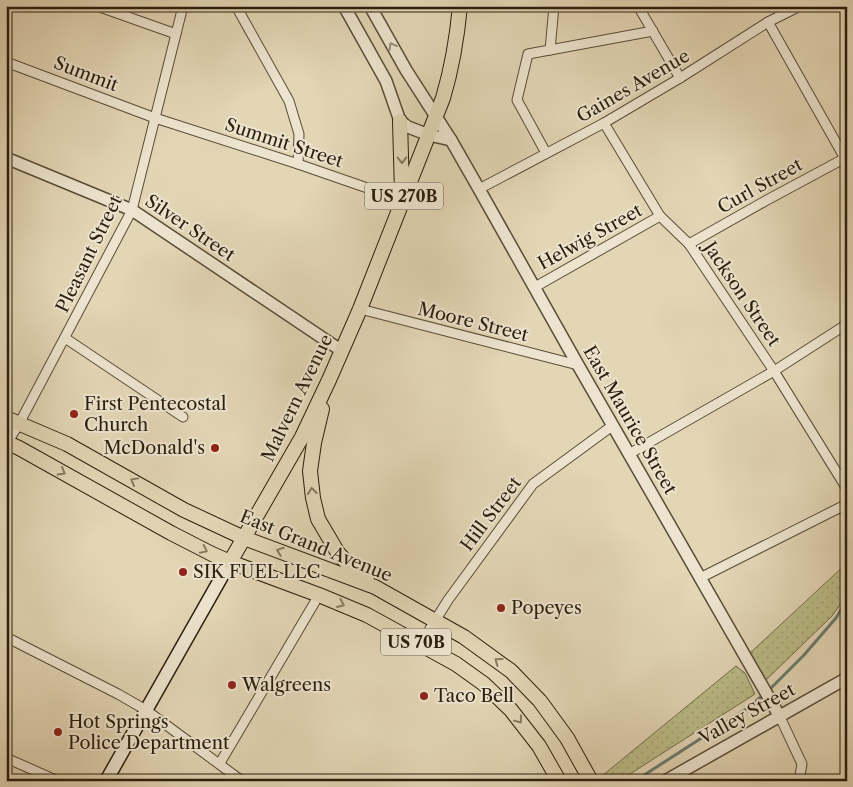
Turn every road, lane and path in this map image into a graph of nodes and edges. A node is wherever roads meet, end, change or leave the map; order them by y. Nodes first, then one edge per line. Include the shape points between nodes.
1 (97, 6) edge
2 (183, 6) edge
3 (236, 6) edge
4 (344, 6) edge
5 (370, 6) edge
6 (460, 6) edge
7 (554, 6) edge
8 (638, 6) edge
9 (800, 6) edge
10 (768, 22) junction
11 (652, 32) junction
12 (176, 34) junction
13 (550, 50) junction
14 (6, 62) edge
15 (406, 70) junction
16 (680, 78) junction
17 (386, 81) junction
18 (155, 118) junction
19 (436, 118) junction
20 (400, 121) junction
21 (604, 123) junction
22 (429, 135) junction
23 (450, 140) junction
24 (546, 153) junction
25 (6, 158) edge
26 (846, 159) edge
27 (298, 164) junction
28 (479, 189) junction
29 (402, 200) junction
30 (132, 210) junction
31 (660, 216) junction
32 (689, 244) junction
33 (535, 287) junction
34 (360, 309) junction
35 (847, 324) edge
36 (65, 338) junction
37 (342, 351) junction
38 (578, 366) junction
39 (774, 371) junction
40 (329, 380) junction
41 (184, 417) dead end
42 (6, 418) edge
43 (20, 422) junction
44 (612, 426) junction
45 (7, 443) edge
46 (629, 454) junction
47 (847, 489) edge
48 (847, 504) edge
49 (244, 538) junction
50 (230, 562) junction
51 (700, 578) junction
52 (375, 587) junction
53 (319, 595) junction
54 (435, 620) junction
55 (6, 637) edge
56 (420, 644) junction
57 (847, 678) edge
58 (146, 710) junction
59 (780, 717) junction
60 (6, 758) edge
61 (220, 764) junction
62 (58, 781) edge
63 (106, 781) edge
64 (242, 781) edge
65 (559, 781) edge
66 (592, 781) edge
67 (664, 781) edge
68 (799, 781) edge

1 - 12 street
2 - 12 street, Pleasant Street
3 - 27 street via 289,101 299,134
4 - 17 street
15 -> 5 street, East Maurice Street
6 - 19 main road, Malvern Avenue / US 270B via 449,79
7 - 13 street
8 - 11 street
9 - 10 street, Gaines Avenue
10 - 16 street, Gaines Avenue
10 - 26 street
11 - 13 street
11 - 16 street
12 - 18 street, Pleasant Street
13 - 24 street via 528,54 517,100
14 - 18 street, Summit
15 - 17 street
15 - 19 street, East Maurice Street
16 - 21 street, Gaines Avenue
17 - 20 street
18 - 27 street, Summit Street
18 - 30 street, Pleasant Street
19 - 22 main road, Malvern Avenue / US 270B
19 - 23 street, East Maurice Street
20 - 22 street
20 -> 29 main road
21 - 24 street, Gaines Avenue
21 - 31 street, Jackson Street
22 - 23 street
22 - 29 main road, Malvern Avenue / US 270B
23 - 28 street, East Maurice Street
24 - 28 street, Gaines Avenue
25 - 30 street, Silver Street
26 - 32 street, Curl Street
27 - 29 street, Summit Street
28 - 33 street, East Maurice Street
29 - 34 main road, Malvern Avenue / US 270B
30 - 36 street, Pleasant Street
30 - 37 street, Silver Street
31 - 32 street, Jackson Street
31 - 33 street, Helwig Street
32 - 39 street, Jackson Street
33 - 38 street, East Maurice Street
34 - 37 main road, Malvern Avenue / US 270B
34 - 38 street, Moore Street
35 - 39 street
36 - 41 street
36 - 43 street, Pleasant Street
37 - 40 main road, Malvern Avenue / US 270B
38 - 44 street, East Maurice Street
39 - 46 street
39 - 47 street, Jackson Street
40 - 49 main road, Malvern Avenue / US 270B via 302,437
52 -> 40 main road, US 270B via 338,553 318,519 313,498 310,471
42 - 43 main road, East Grand Avenue / US 70B
43 - 45 street, Pleasant Street
49 -> 43 main road, East Grand Avenue / US 70B via 184,510 67,444
44 - 46 street, East Maurice Street
44 - 54 street, Hill Street via 533,484
45 -> 50 main road, US 70B
46 - 51 street, East Maurice Street
48 - 51 street
49 - 50 main road, Malvern Avenue / US 270B
52 -> 49 main road, East Grand Avenue / US 70B
50 - 53 main road, US 70B
50 - 58 main road, Malvern Avenue
51 - 59 street, East Maurice Street
52 - 54 main road, East Grand Avenue / US 70B
53 -> 56 main road, US 70B via 367,615
53 - 61 street
54 - 56 street, Hill Street
66 -> 54 main road, East Grand Avenue / US 70B via 567,738 540,701 512,671
55 - 58 street
56 -> 65 main road, US 70B via 484,684 511,710 539,746
57 - 59 street, Valley Street
58 - 61 street
58 - 63 main road, Malvern Avenue
59 - 67 street, Valley Street
59 - 68 street via 802,764
60 - 62 street
61 - 64 street

